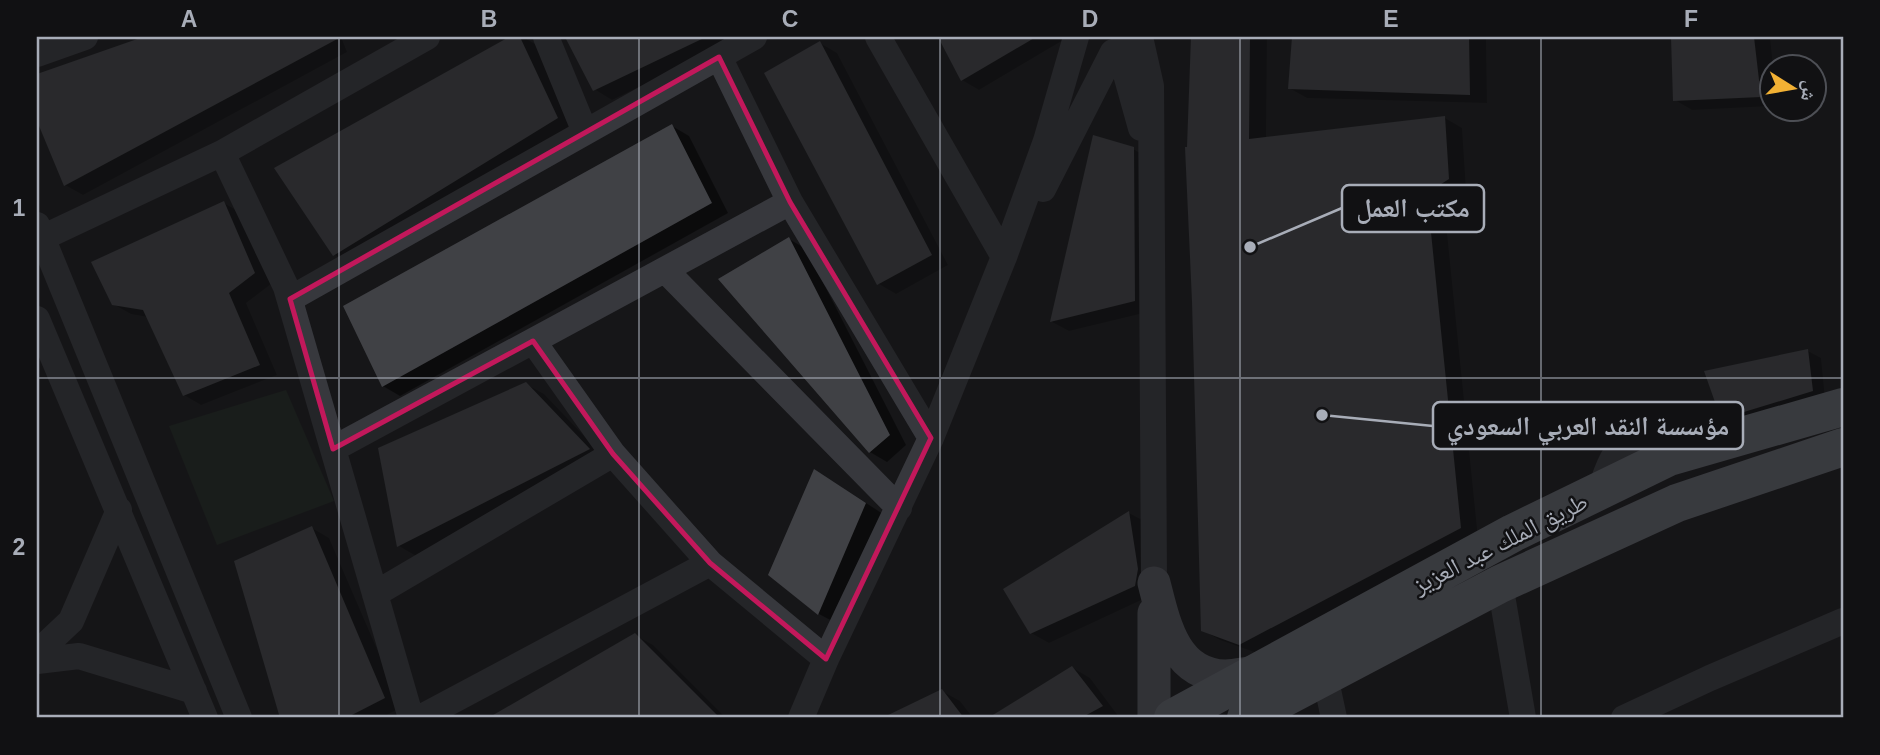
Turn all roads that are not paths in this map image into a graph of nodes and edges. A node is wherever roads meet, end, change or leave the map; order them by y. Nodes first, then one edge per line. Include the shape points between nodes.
1 (85, 37) edge
2 (546, 37) edge
3 (754, 37) edge
4 (878, 37) edge
5 (1077, 37) edge
6 (1149, 37) edge
7 (417, 40) edge
8 (1126, 44) edge
9 (37, 54) edge
10 (719, 57) junction
11 (1151, 86) junction
12 (585, 132) junction
13 (222, 153) junction
14 (1152, 167) junction
15 (790, 202) junction
16 (39, 234) edge
17 (1004, 257) junction
18 (664, 270) junction
19 (290, 299) junction
20 (37, 319) edge
21 (533, 341) junction
22 (1843, 407) edge
23 (931, 438) junction
24 (1843, 447) edge
25 (333, 449) junction
26 (613, 454) junction
27 (899, 508) junction
28 (118, 510) junction
29 (710, 563) junction
30 (1154, 583) junction
31 (1500, 584) junction
32 (375, 594) junction
33 (1843, 621) edge
34 (37, 653) edge
35 (826, 659) junction
36 (37, 662) edge
37 (1258, 672) junction
38 (1325, 676) junction
39 (194, 691) junction
40 (205, 718) edge
41 (239, 718) edge
42 (411, 718) edge
43 (420, 718) edge
44 (801, 718) edge
45 (1154, 718) edge
46 (1173, 718) edge
47 (1246, 718) edge
48 (1334, 718) edge
49 (1523, 718) edge
50 (1624, 718) edge

1 - 9 street
2 - 12 street
3 - 10 street
4 - 17 street
5 - 8 street via 1102,52
5 - 17 street
6 - 11 street
7 - 13 street
8 - 11 street
8 - 14 street
8 - 17 street
10 - 12 street
10 - 15 street
11 - 14 street
12 - 19 street
13 - 16 street
13 - 19 street
14 - 30 street
15 - 18 street
15 - 23 street
16 - 41 street
17 - 23 street
18 - 21 street
18 - 27 street
19 - 25 street
20 - 28 street
21 - 25 street
21 - 26 street
22 - 37 highway, طريق الملك عبد العزيز via 1669,457 1513,533
23 - 27 street
24 - 31 highway, طريق الملك عبد العزيز via 1676,503
25 - 32 street
26 - 29 street
26 - 32 street
27 - 35 street
28 - 34 street via 71,621
28 - 39 street
29 - 35 street
29 - 43 street
30 - 37 main road via 1165,627 1180,655 1199,670 1224,676
30 - 45 main road
31 - 38 highway, طريق الملك عبد العزيز
31 - 49 street
32 - 42 street
33 - 50 street
35 - 44 street
36 - 39 street via 79,656
37 - 46 highway, طريق الملك عبد العزيز
38 - 47 highway, طريق الملك عبد العزيز
38 - 48 street
39 - 40 street

